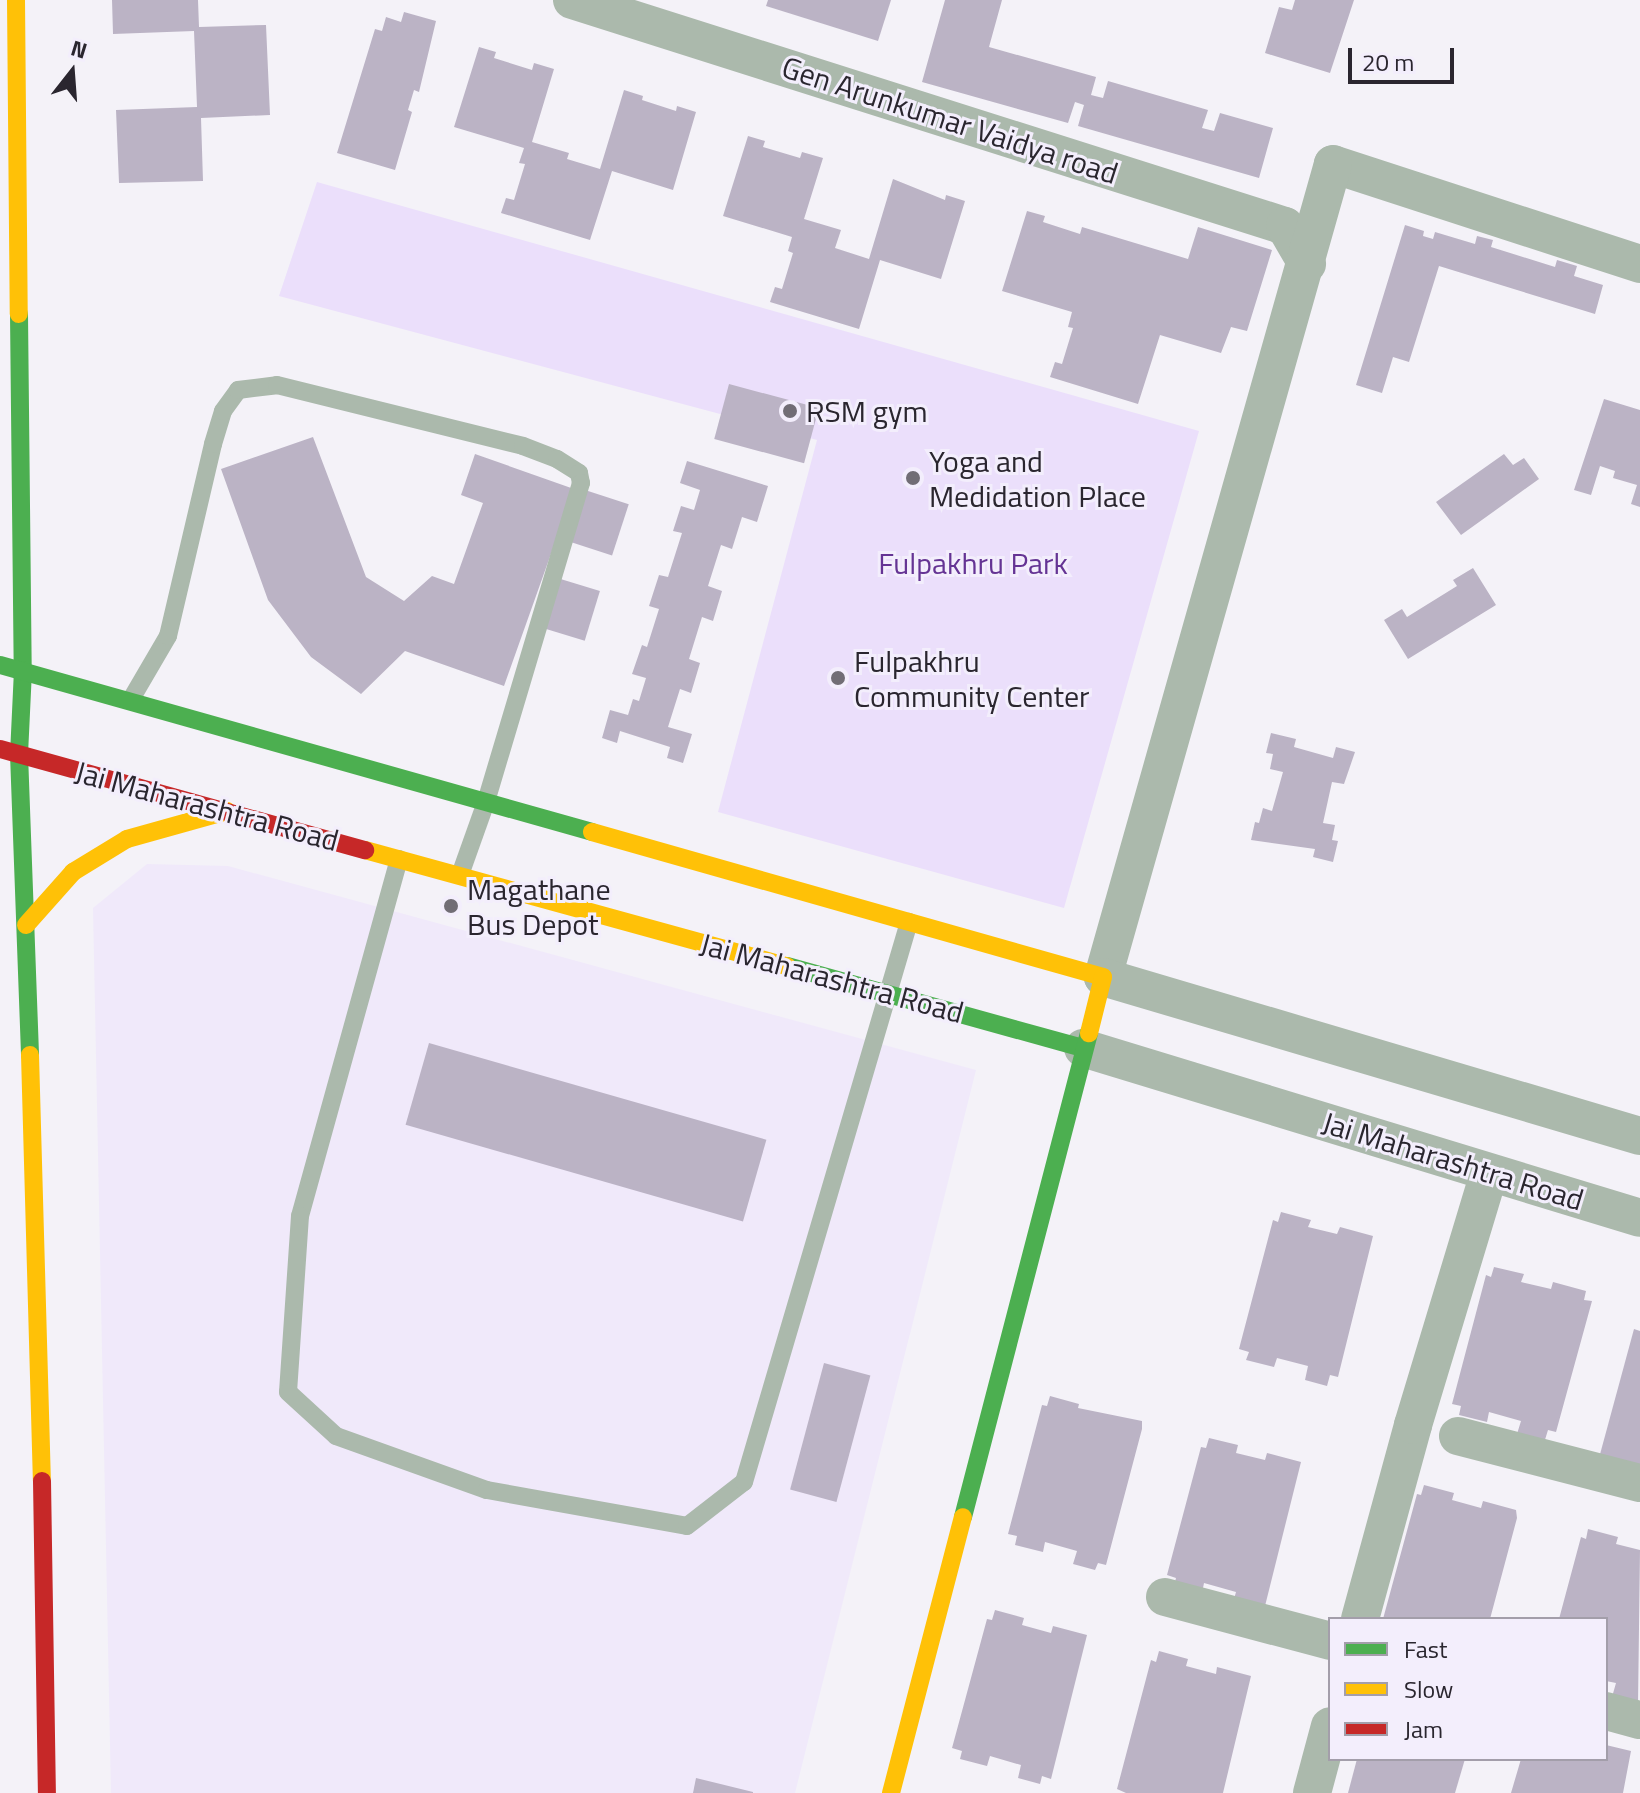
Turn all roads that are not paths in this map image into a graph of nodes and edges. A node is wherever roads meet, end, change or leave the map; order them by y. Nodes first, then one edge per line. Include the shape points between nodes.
1 (16, 0) edge
2 (572, 0) edge
3 (8, 30) edge
4 (1307, 264) junction
5 (1640, 264) edge
6 (0, 665) edge
7 (23, 670) junction
8 (130, 701) junction
9 (0, 749) edge
10 (19, 754) junction
11 (486, 802) junction
12 (227, 811) junction
13 (399, 859) junction
14 (460, 875) junction
15 (909, 922) junction
16 (26, 925) junction
17 (1103, 977) junction
18 (889, 994) junction
19 (1083, 1048) junction
20 (1640, 1136) edge
21 (1489, 1173) junction
22 (1640, 1218) edge
23 (1458, 1436) dead end
24 (1640, 1483) edge
25 (1165, 1597) dead end
26 (1361, 1617) edge
27 (1328, 1640) edge
28 (1608, 1712) edge
29 (1640, 1720) edge
30 (1328, 1733) edge
31 (47, 1793) edge
32 (891, 1793) edge
33 (1312, 1793) edge

1 - 3 main road
2 - 4 street, Gen Arunkumar Vaidya road via 1285,226
3 - 7 main road
4 - 5 street via 1333,164
4 - 17 street
6 - 7 main road
7 - 8 main road
7 - 10 main road
8 - 11 main road
8 - 11 lane via 168,636 213,444 223,411 238,390 277,385 523,446 579,473 581,483
9 - 10 main road, Jai Maharashtra Road
10 - 12 main road, Jai Maharashtra Road
10 - 16 main road
11 - 14 lane
11 - 15 main road
12 - 13 main road, Jai Maharashtra Road
12 - 16 main road via 127,839 73,872
13 - 14 main road, Jai Maharashtra Road
13 - 18 lane via 300,1216 288,1392 336,1436 487,1490 687,1526 744,1482
14 - 18 main road, Jai Maharashtra Road
15 - 17 main road
15 - 18 lane
16 - 31 main road
17 - 19 main road
17 - 20 street
18 - 19 main road, Jai Maharashtra Road
19 - 21 street, Jai Maharashtra Road
19 - 32 main road
21 - 22 street, Jai Maharashtra Road
21 - 26 street
23 - 24 street
25 - 27 street
28 - 29 street
30 - 33 street

